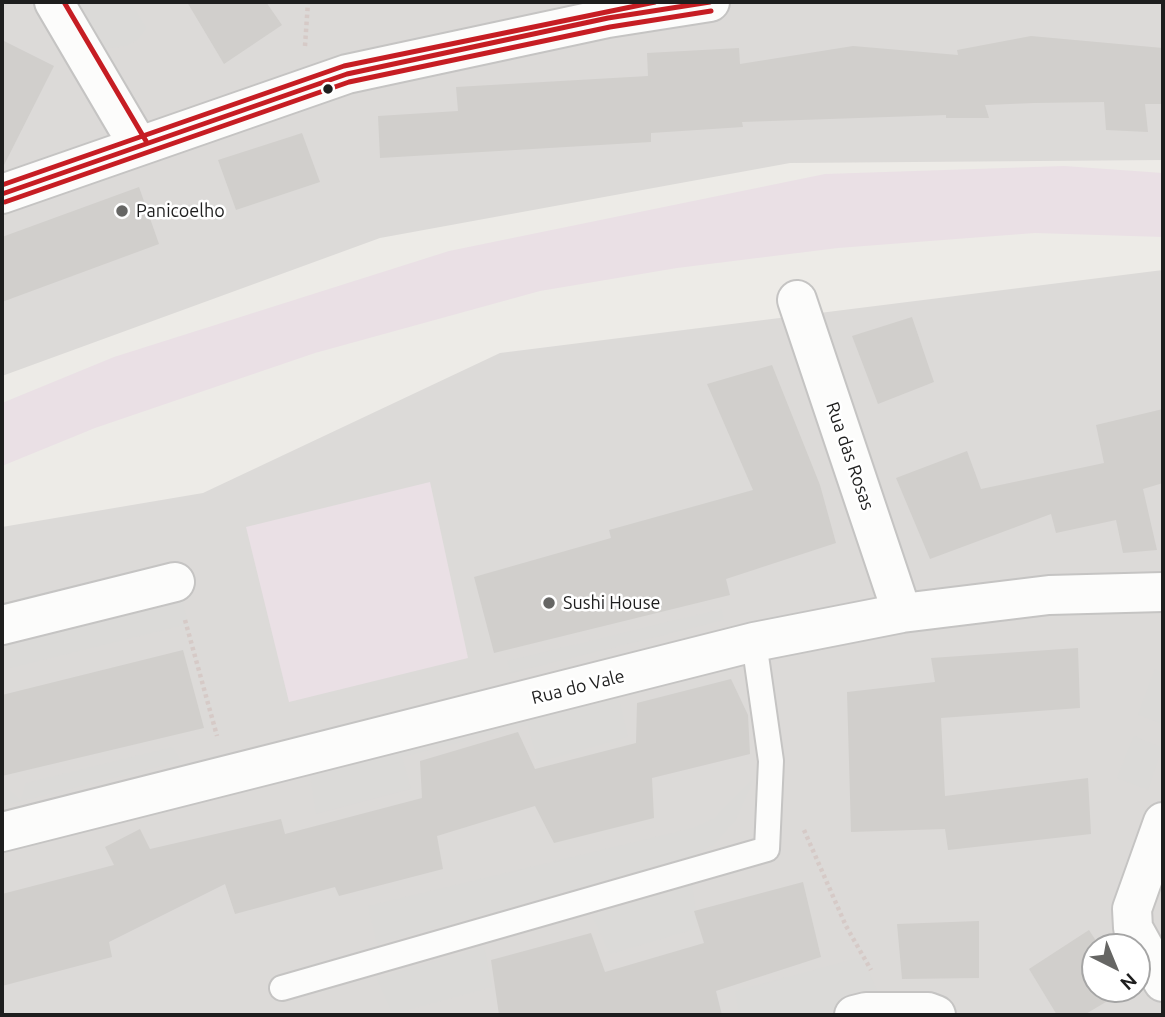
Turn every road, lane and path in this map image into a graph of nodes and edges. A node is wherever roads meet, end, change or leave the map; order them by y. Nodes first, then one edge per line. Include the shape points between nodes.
1 (54, 2) edge
2 (691, 3) edge
3 (138, 145) junction
4 (2, 194) edge
5 (797, 300) dead end
6 (175, 582) joint
7 (1163, 592) edge
8 (902, 613) junction
9 (2, 625) edge
10 (754, 642) junction
11 (228, 775) junction
12 (1163, 822) edge
13 (802, 823) dead end
14 (2, 832) edge
15 (1163, 982) edge
16 (282, 988) dead end
17 (872, 1014) edge
18 (936, 1015) edge

1 - 3 street
2 - 3 street via 347,74
3 - 4 street
5 - 8 street, Rua das Rosas
6 - 9 street
6 - 11 path
7 - 8 street, Rua do Vale via 1049,595
8 - 10 street, Rua do Vale
10 - 11 street, Rua do Vale
10 - 16 lane via 771,761 767,849
11 - 14 street, Rua do Vale
12 - 15 street via 1132,909 1133,928
13 - 17 path via 846,926 878,980
17 - 18 street

